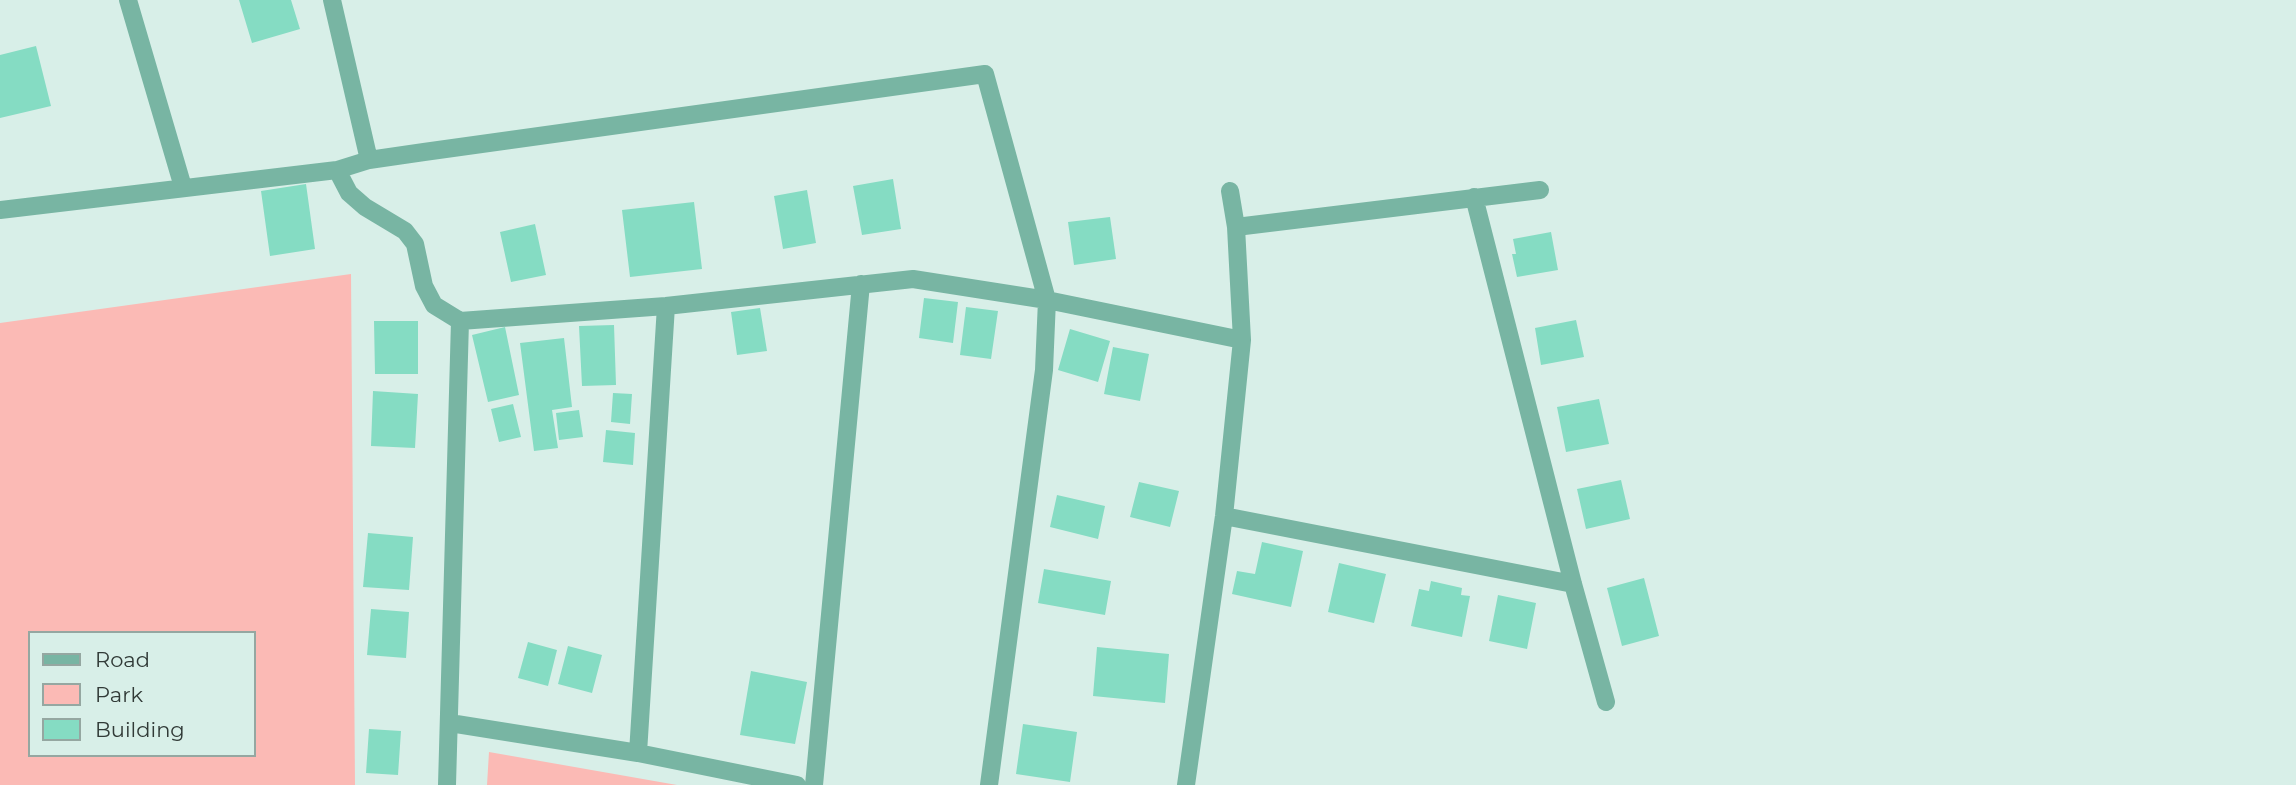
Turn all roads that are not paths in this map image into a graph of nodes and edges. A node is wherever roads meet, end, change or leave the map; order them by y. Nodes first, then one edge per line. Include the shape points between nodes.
1 (128, 0) edge
2 (332, 0) edge
3 (369, 160) junction
4 (337, 170) junction
5 (183, 187) junction
6 (1540, 190) dead end
7 (1230, 191) dead end
8 (1474, 197) junction
9 (0, 211) edge
10 (1236, 228) junction
11 (861, 284) junction
12 (1047, 300) junction
13 (666, 306) junction
14 (460, 321) junction
15 (1242, 341) junction
16 (1224, 516) junction
17 (1573, 584) junction
18 (1606, 702) dead end
19 (450, 723) junction
20 (638, 753) junction
21 (447, 785) edge
22 (797, 785) edge
23 (814, 785) edge
24 (989, 785) edge
25 (1186, 785) edge

1 - 5 street
2 - 3 street
3 - 4 street
3 - 12 street via 985,74
4 - 5 street
4 - 14 street via 349,193 405,231 415,244 424,286 434,305
5 - 9 street
6 - 8 street
7 - 10 street
8 - 10 street
8 - 17 street
10 - 15 street
11 - 12 street via 913,279
11 - 13 street
11 - 23 street
12 - 15 street
12 - 24 street via 1044,370
13 - 14 street
13 - 20 street
14 - 19 street
15 - 16 street
16 - 17 street
16 - 25 street
17 - 18 street
19 - 20 street
19 - 21 street
20 - 22 street

